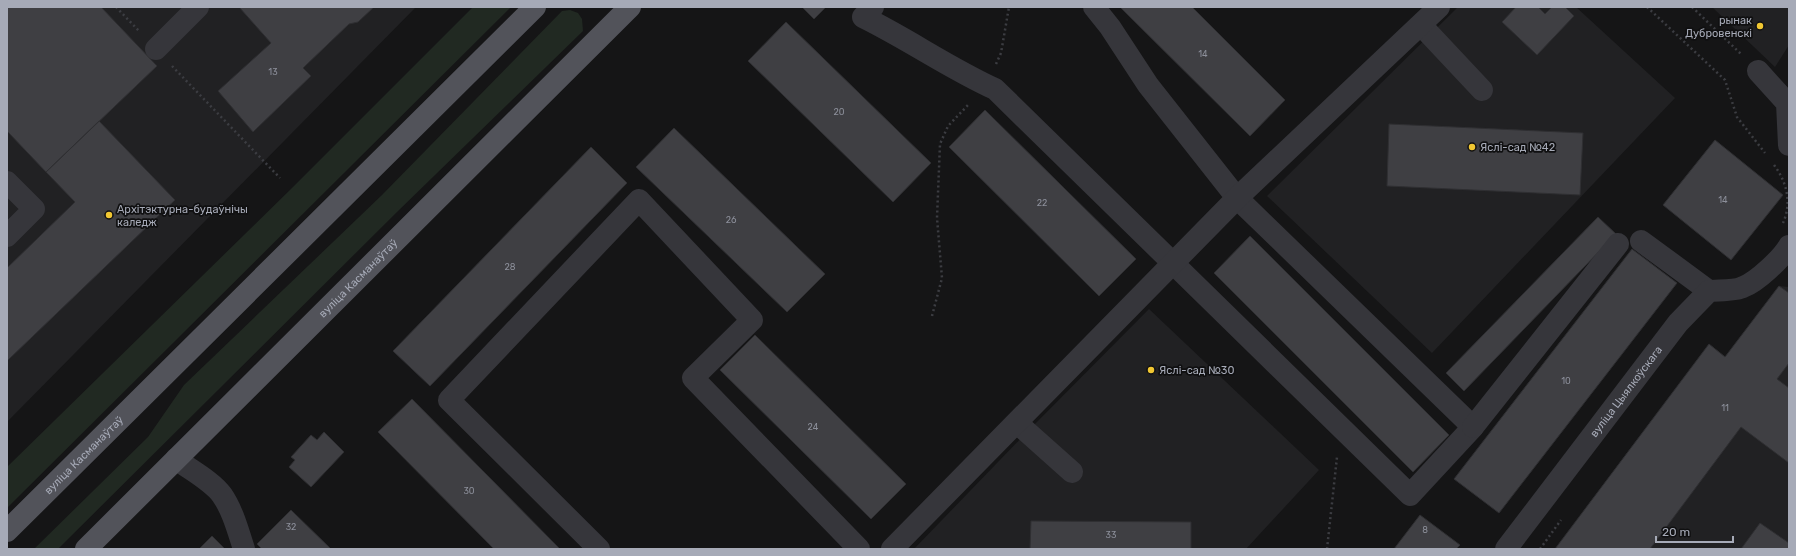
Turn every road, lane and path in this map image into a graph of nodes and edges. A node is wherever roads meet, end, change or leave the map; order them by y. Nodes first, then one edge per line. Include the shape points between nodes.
1 (116, 7) edge
2 (198, 7) edge
3 (535, 7) edge
4 (873, 7) edge
5 (1009, 7) edge
6 (1094, 7) edge
7 (1439, 7) edge
8 (1692, 7) edge
9 (619, 11) edge
10 (1421, 25) junction
11 (156, 49) junction
12 (1758, 72) joint
13 (987, 86) junction
14 (1482, 90) dead end
15 (1789, 145) edge
16 (280, 178) dead end
17 (7, 182) edge
18 (1237, 198) junction
19 (7, 236) edge
20 (1641, 241) dead end
21 (1618, 244) dead end
22 (1789, 246) edge
23 (1173, 263) junction
24 (1780, 268) edge
25 (1709, 291) junction
26 (932, 316) dead end
27 (1017, 422) junction
28 (1340, 427) junction
29 (1473, 427) junction
30 (176, 459) junction
31 (1072, 472) dead end
32 (7, 531) edge
33 (86, 549) edge
34 (244, 549) edge
35 (599, 549) edge
36 (859, 549) edge
37 (892, 549) edge
38 (1327, 549) edge
39 (1506, 549) edge

1 - 11 path
2 - 11 street
3 - 32 main road, вуліца Касманаўтаў
4 - 13 street via 863,17
5 - 13 path via 1001,53
6 - 18 street via 1148,85
7 - 10 street
8 - 12 path
9 - 30 main road, вуліца Касманаўтаў
10 - 14 street
10 - 18 street
11 - 16 path
12 - 15 street via 1786,103
13 - 23 street via 994,89
13 - 26 path via 948,126 940,144 937,218 942,278
17 - 19 street via 34,209
18 - 23 street
18 - 29 street
20 - 25 street
21 - 29 street
22 - 24 street
23 - 27 street
23 - 28 street
24 - 25 street via 1743,288
25 - 39 street, вуліца Цыялкоўскага via 1678,323
27 - 31 street
27 - 37 street
28 - 29 street via 1410,495
28 - 38 path
30 - 33 main road, вуліца Касманаўтаў
30 - 34 street via 221,495 236,522
35 - 36 street via 449,400 639,200 752,320 693,378

